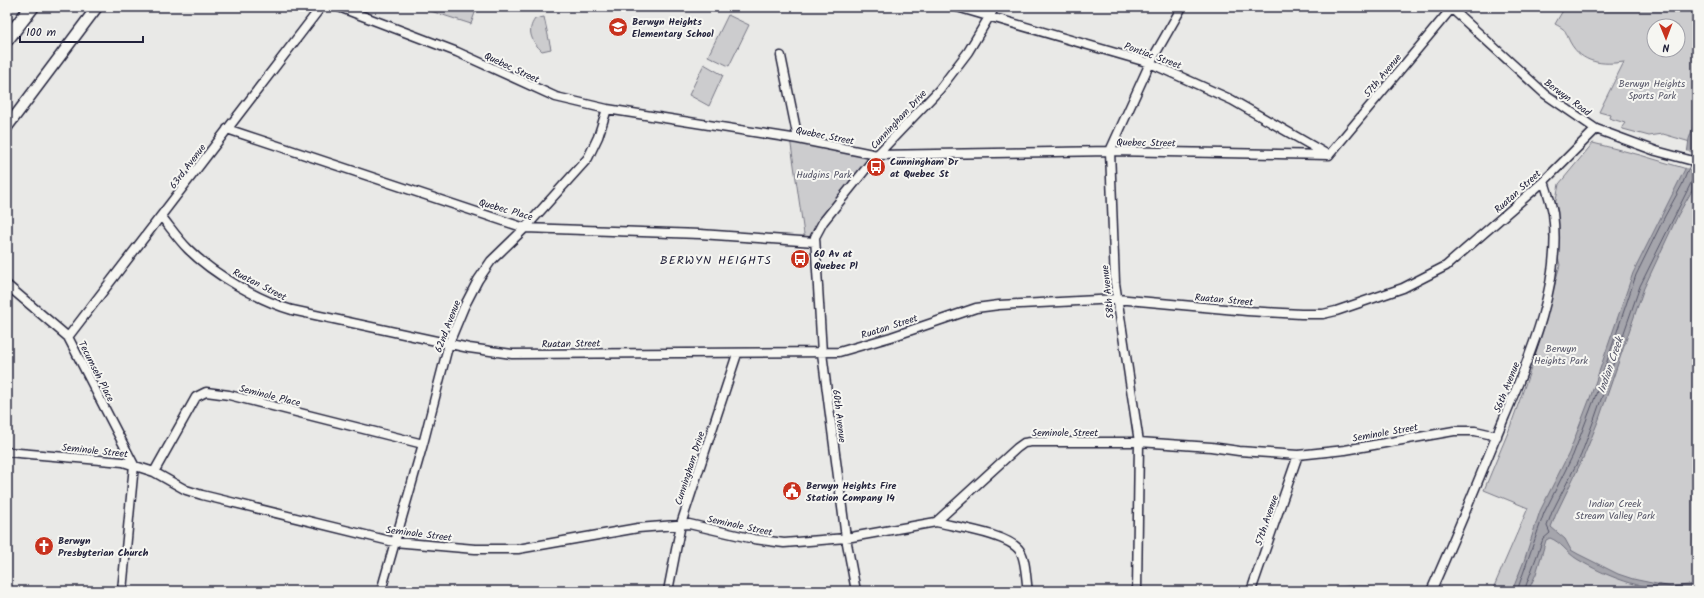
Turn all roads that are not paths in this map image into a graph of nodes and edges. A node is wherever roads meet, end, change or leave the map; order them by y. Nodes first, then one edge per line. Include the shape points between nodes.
1 (32, 7) edge
2 (97, 7) edge
3 (321, 7) edge
4 (339, 7) edge
5 (957, 7) edge
6 (995, 7) edge
7 (1182, 7) edge
8 (1451, 8) edge
9 (990, 16) junction
10 (7, 39) edge
11 (781, 56) dead end
12 (1150, 62) junction
13 (607, 109) junction
14 (7, 126) edge
15 (228, 129) junction
16 (1596, 129) junction
17 (798, 139) junction
18 (1110, 151) junction
19 (877, 155) junction
20 (1329, 155) junction
21 (1697, 162) edge
22 (1544, 181) junction
23 (161, 216) junction
24 (526, 228) junction
25 (815, 242) junction
26 (7, 285) edge
27 (1117, 299) junction
28 (68, 337) junction
29 (449, 342) junction
30 (822, 353) junction
31 (736, 354) junction
32 (1497, 436) junction
33 (1139, 442) junction
34 (423, 444) junction
35 (7, 452) edge
36 (1298, 455) junction
37 (134, 465) junction
38 (154, 472) junction
39 (936, 522) junction
40 (681, 524) junction
41 (846, 538) junction
42 (394, 542) junction
43 (122, 591) edge
44 (381, 591) edge
45 (668, 591) edge
46 (856, 591) edge
47 (1028, 591) edge
48 (1137, 591) edge
49 (1251, 591) edge
50 (1431, 591) edge

1 - 10 main road
2 - 14 street
3 - 15 street, 63rd Avenue
4 - 13 street, Quebec Street via 457,52 556,97
5 - 9 street, Pontiac Street
6 - 9 street, Cunningham Drive
7 - 12 street, 58th Avenue
8 - 16 street, Berwyn Road via 1545,94
8 - 20 street, 57th Avenue
9 - 12 street, Pontiac Street
9 - 19 street, Cunningham Drive via 968,52 938,90
11 - 17 street
12 - 18 street, 58th Avenue
12 - 20 street, Pontiac Street via 1232,100
13 - 17 street, Quebec Street
13 - 24 street, 62nd Avenue via 588,158
15 - 23 street, 63rd Avenue
15 - 24 street, Quebec Place
16 - 21 street, Berwyn Road via 1656,151
16 - 22 street, Ruatan Street
17 - 19 street, Quebec Street
18 - 19 street, Quebec Street
18 - 20 street, Quebec Street
18 - 27 street, 58th Avenue via 1114,283
19 - 25 street, Cunningham Drive via 823,222 816,233
22 - 27 street, Ruatan Street via 1446,266 1403,288 1336,311 1301,314
22 - 32 street, 56th Avenue via 1553,212 1554,230 1549,289 1529,359
23 - 28 street, 63rd Avenue
23 - 29 street, Ruatan Street via 189,250 206,265 274,305
24 - 25 street, Quebec Place via 700,234
24 - 29 street, 62nd Avenue via 484,270
25 - 30 street, 60th Avenue
26 - 28 street, Tecumseh Place
27 - 30 street, Ruatan Street via 976,308 847,350
27 - 33 street, 58th Avenue
28 - 37 street, Tecumseh Place
29 - 31 street, Ruatan Street via 469,348 512,354
29 - 34 street, 62nd Avenue
30 - 31 street, Ruatan Street
30 - 41 street, 60th Avenue
31 - 40 street, Cunningham Drive
32 - 36 street, Seminole Street via 1475,431 1454,431 1345,450
32 - 50 street, 56th Avenue
33 - 36 street, Seminole Street
33 - 39 street, Seminole Street via 1024,443
33 - 48 street, 58th Avenue
34 - 38 street, Seminole Place via 229,395 206,392 196,397
34 - 42 street, 62nd Avenue
35 - 37 street, Seminole Street
36 - 49 street, 57th Avenue
37 - 38 street, Seminole Street
37 - 43 street
38 - 42 street, Seminole Street via 186,490 202,495
39 - 41 street, Seminole Street
39 - 47 street via 1010,541 1023,557
40 - 41 street, Seminole Street via 774,542
40 - 42 street, Seminole Street via 638,528 518,549 475,549
40 - 45 street, Cunningham Drive
41 - 46 street, 60th Avenue
42 - 44 street, 62nd Avenue

